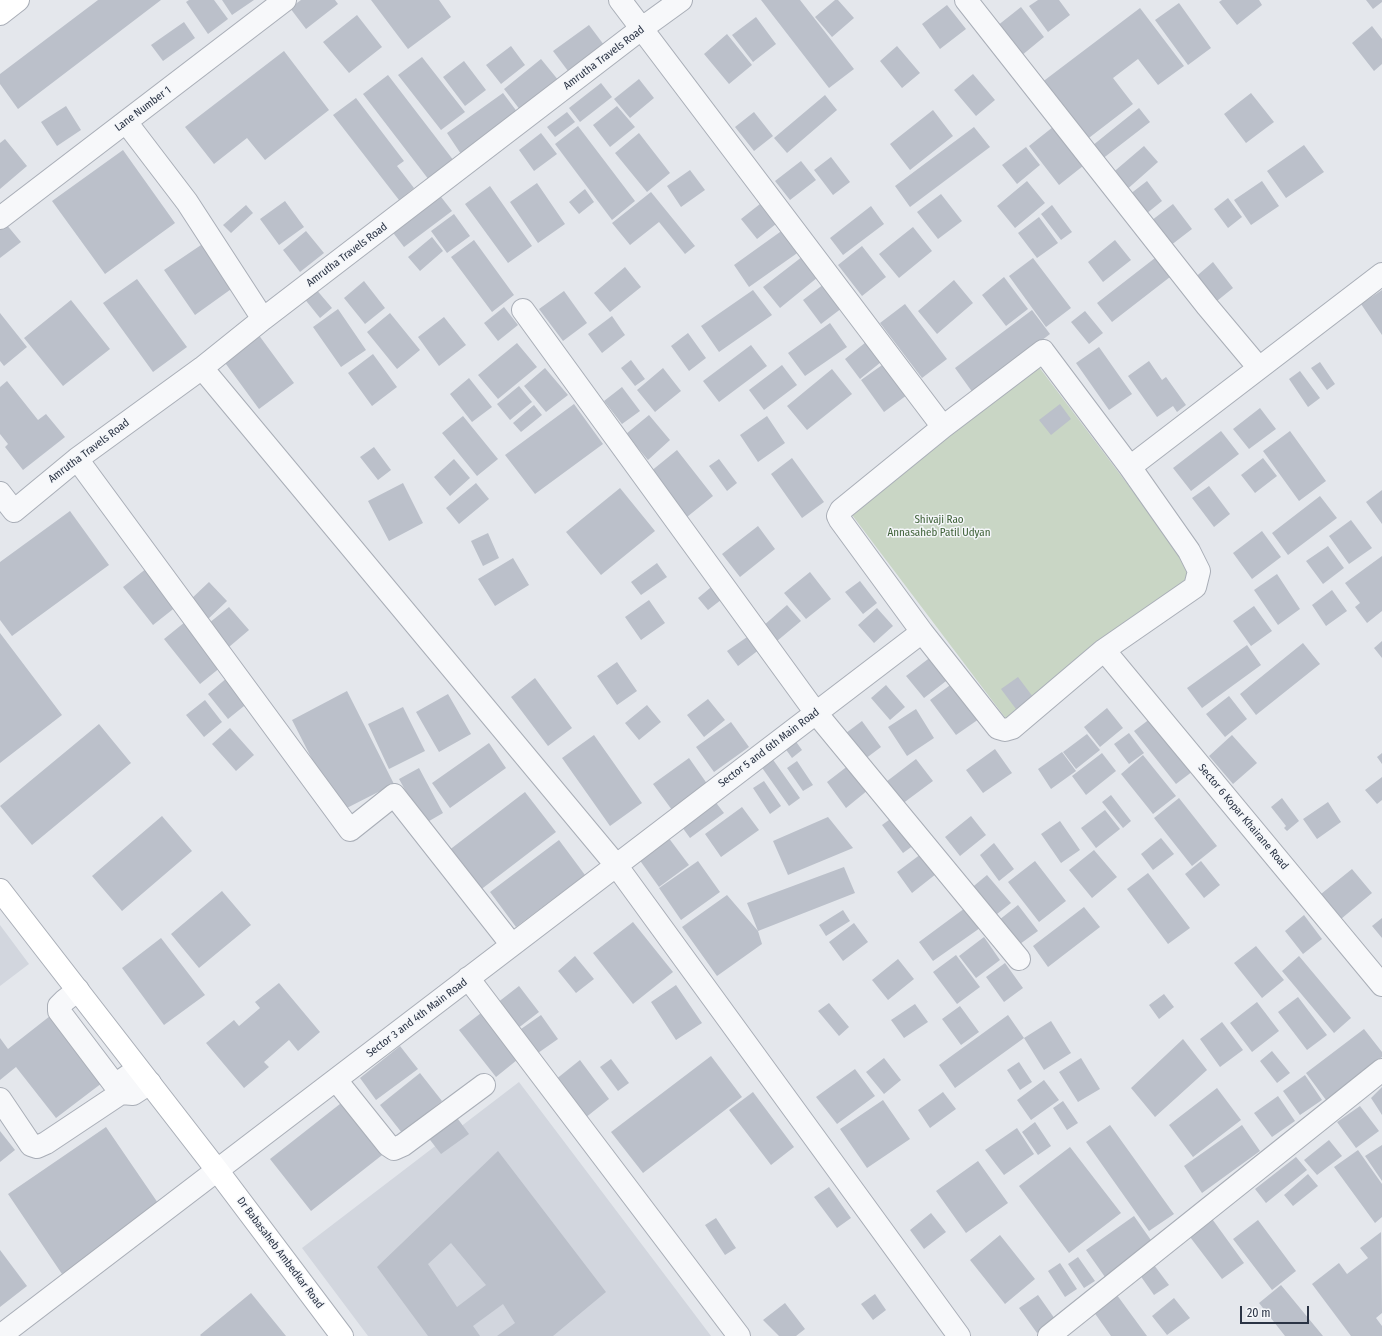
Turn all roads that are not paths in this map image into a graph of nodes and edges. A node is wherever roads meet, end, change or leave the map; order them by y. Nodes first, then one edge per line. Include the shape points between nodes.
1 (18, 0) edge
2 (285, 0) edge
3 (620, 0) edge
4 (681, 0) edge
5 (966, 0) edge
6 (0, 14) edge
7 (642, 29) junction
8 (126, 122) junction
9 (0, 218) edge
10 (1382, 274) edge
11 (523, 310) dead end
12 (263, 319) junction
13 (202, 368) junction
14 (1259, 368) junction
15 (943, 427) junction
16 (77, 458) junction
17 (1130, 466) junction
18 (0, 493) edge
19 (922, 632) junction
20 (1104, 650) junction
21 (816, 713) junction
22 (616, 865) junction
23 (0, 890) edge
24 (512, 945) junction
25 (1019, 959) dead end
26 (468, 978) junction
27 (1382, 985) edge
28 (78, 990) junction
29 (1382, 1070) edge
30 (144, 1076) junction
31 (336, 1080) junction
32 (484, 1085) dead end
33 (120, 1093) junction
34 (0, 1099) edge
35 (217, 1170) junction
36 (0, 1336) edge
37 (342, 1336) edge
38 (739, 1336) edge
39 (959, 1336) edge
40 (1049, 1336) edge

1 - 6 street
2 - 8 street, Lane Number 1
3 - 7 street
4 - 7 street, Amrutha Travels Road
5 - 14 street via 1202,300
7 - 12 street, Amrutha Travels Road
7 - 15 street
8 - 9 street, Lane Number 1
8 - 12 street via 187,202
10 - 14 street
11 - 21 street
12 - 13 street, Amrutha Travels Road
13 - 16 street, Amrutha Travels Road
13 - 22 street
14 - 17 street
15 - 17 street via 1043,351
15 - 19 street via 841,510 838,516
16 - 18 street, Amrutha Travels Road via 14,511
16 - 24 street via 350,830 394,795
17 - 20 street via 1189,551 1199,571 1195,588
19 - 20 street via 998,728 1005,730 1012,728
19 - 21 street, Sector 5 and 6th Main Road
20 - 27 street, Sector 6 Kopar Khairane Road
21 - 22 street, Sector 5 and 6th Main Road
21 - 25 street
22 - 24 street, Sector 3 and 4th Main Road
22 - 39 street
23 - 28 street, Dr Babasaheb Ambedkar Road
24 - 26 street, Sector 3 and 4th Main Road
26 - 31 street, Sector 3 and 4th Main Road
26 - 38 street
28 - 30 street, Dr Babasaheb Ambedkar Road
28 - 33 street via 59,1006 59,1011
29 - 40 street
30 - 33 street via 132,1094
30 - 35 street, Dr Babasaheb Ambedkar Road
31 - 32 street via 388,1145 394,1149
31 - 35 street, Sector 3 and 4th Main Road
33 - 34 street via 37,1148 31,1145
35 - 36 street, Sector 3 and 4th Main Road
35 - 37 street, Dr Babasaheb Ambedkar Road

